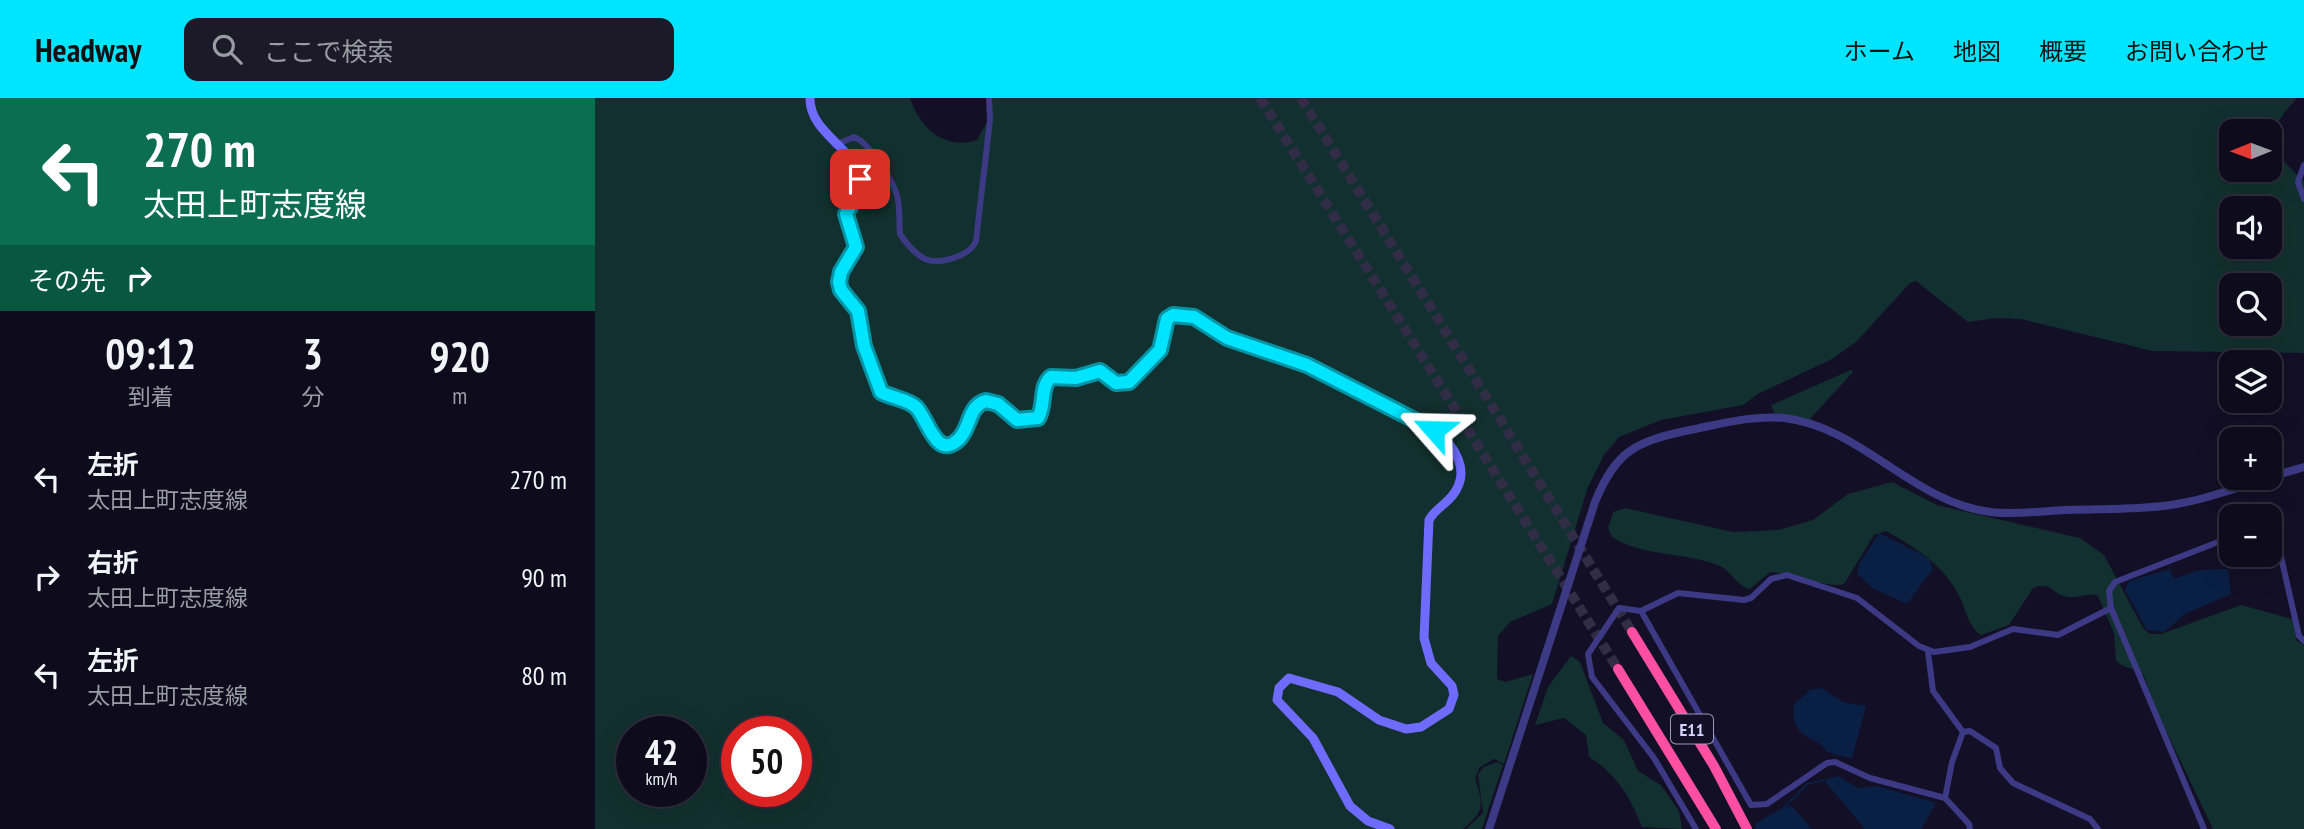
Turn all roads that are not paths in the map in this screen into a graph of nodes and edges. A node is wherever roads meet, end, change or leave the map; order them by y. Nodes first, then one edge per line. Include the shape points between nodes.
1 (810, 98) edge
2 (989, 98) edge
3 (835, 145) junction
4 (2304, 165) edge
5 (2304, 199) edge
6 (2304, 467) edge
7 (2282, 474) edge
8 (2230, 490) edge
9 (2219, 542) edge
10 (2282, 561) edge
11 (2111, 608) junction
12 (1641, 611) junction
13 (1632, 632) tunnel mouth
14 (2304, 641) edge
15 (1928, 652) junction
16 (1618, 669) tunnel mouth
17 (1963, 732) junction
18 (1945, 798) junction
19 (1390, 829) edge
20 (1489, 829) edge
21 (1696, 829) edge
22 (1716, 829) edge
23 (1747, 829) edge
24 (1970, 829) edge
25 (2098, 829) edge
26 (2204, 829) edge

1 - 3 main road via 816,121
2 - 3 street via 976,241 968,252 944,260 922,258 900,234 892,183 863,140 854,137
3 - 19 main road via 853,162 860,179 846,214 856,247 841,272 841,290 858,311 864,346 881,392 916,408 941,444 959,438 974,408 986,401 998,404 1017,420 1038,418 1051,377 1076,378 1100,371 1116,383 1129,382 1160,350 1167,319 1183,314 1227,338 1307,365 1448,440 1460,463 1460,481 1429,520 1424,638 1431,663 1452,686 1449,709 1421,727 1405,729 1350,704 1338,692 1289,678 1279,688 1277,700 1313,738 1350,806 1368,821
4 - 5 street via 2298,181
6 - 7 street
8 - 20 street via 2160,506 1991,512 1935,494 1841,437 1791,419 1749,419 1635,445 1618,459 1595,502
9 - 11 street via 2115,582 2109,591
10 - 14 street
11 - 15 street via 2058,635 2013,629 1970,647
11 - 26 street
12 - 15 street via 1678,593 1744,600 1772,579 1787,575 1857,598
12 - 18 street via 1751,805 1767,804 1835,762 1870,778
12 - 21 street via 1619,608 1588,654 1588,665 1592,677 1654,758
13 - 23 highway, E11
15 - 17 street via 1933,691
16 - 22 highway, E11
17 - 18 street
17 - 25 street via 1970,731 1996,748 2000,768 2013,783 2090,819
18 - 24 street

